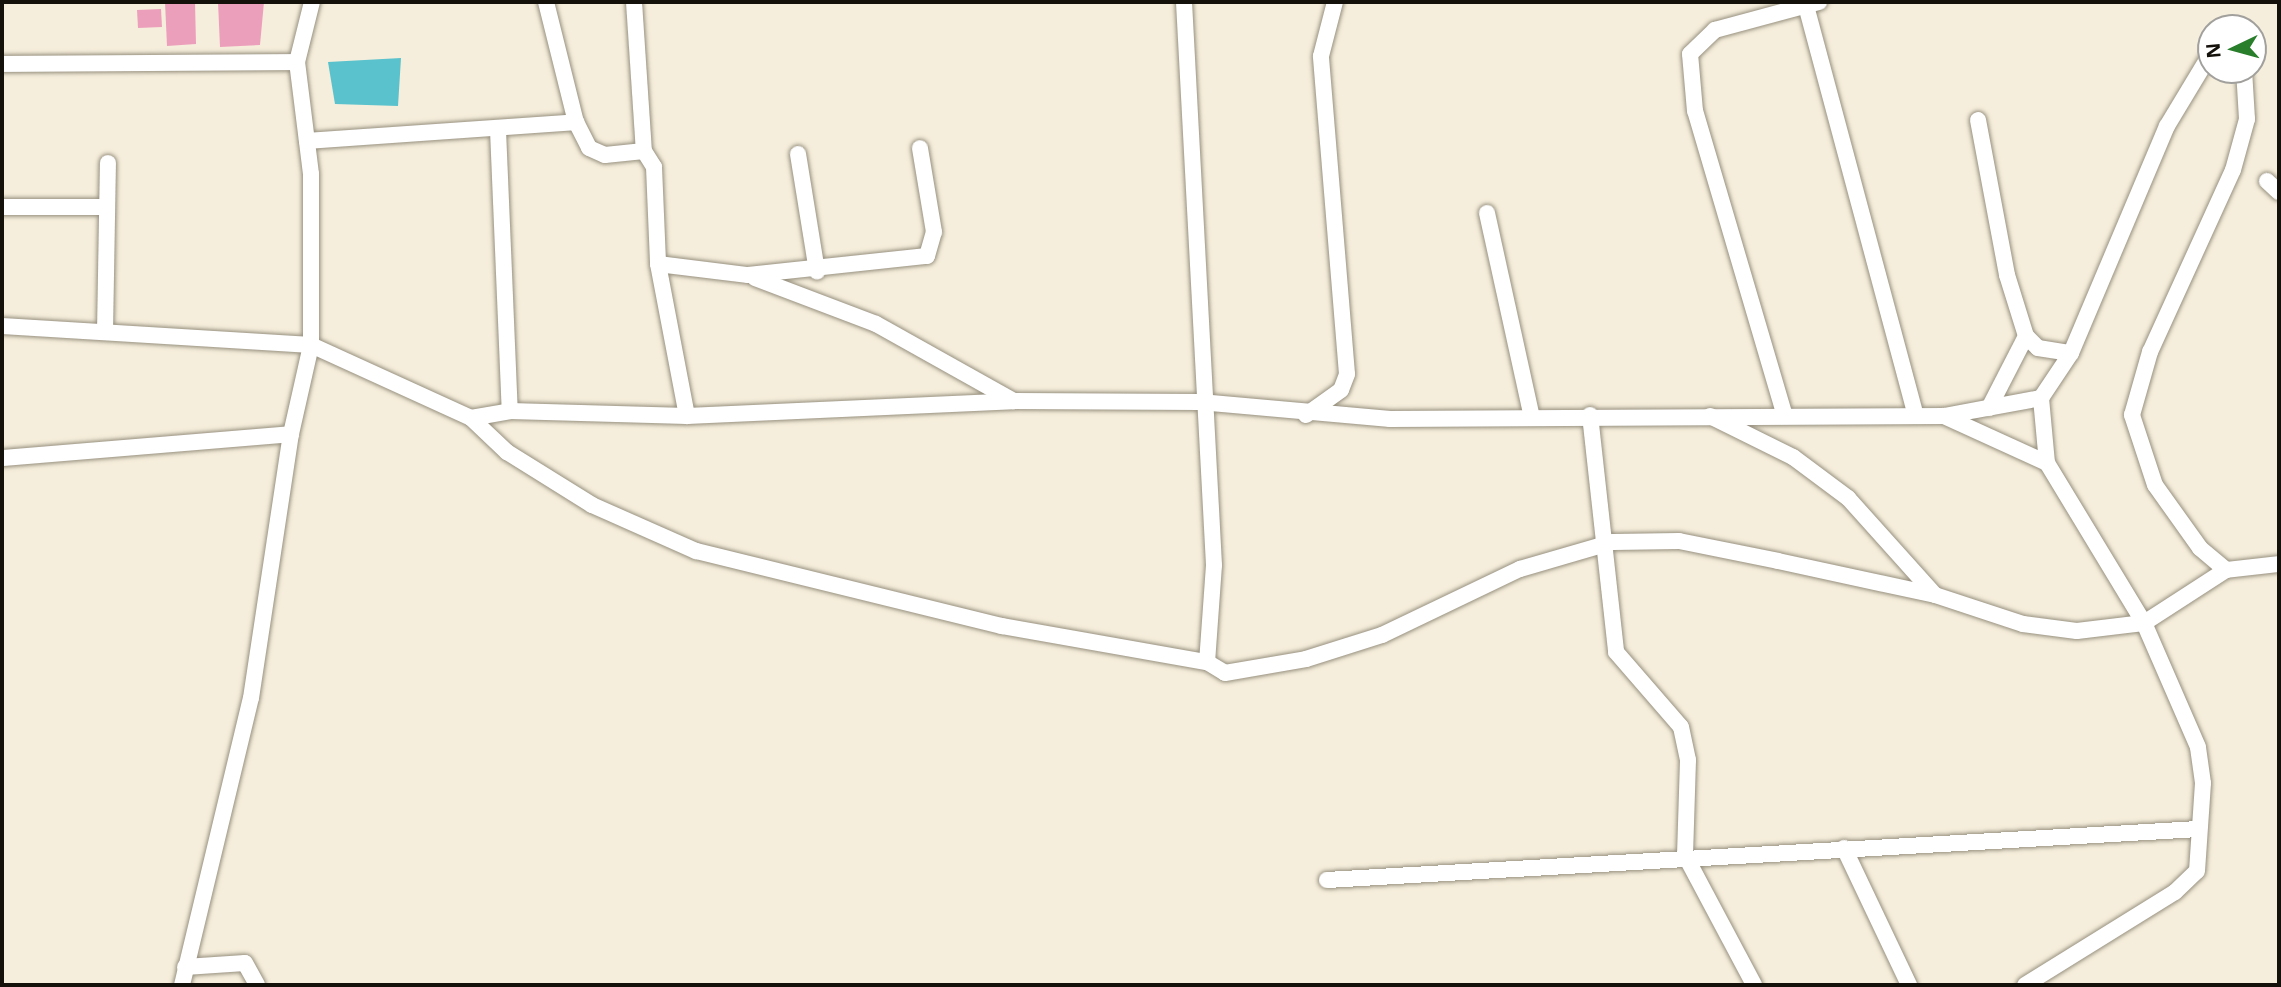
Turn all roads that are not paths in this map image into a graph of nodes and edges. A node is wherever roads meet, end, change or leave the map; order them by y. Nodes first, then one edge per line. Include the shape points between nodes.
1 (313, 2) edge
2 (546, 2) edge
3 (634, 2) edge
4 (1184, 2) edge
5 (1335, 2) edge
6 (1810, 3) edge
7 (297, 62) junction
8 (2, 64) edge
9 (2197, 76) edge
10 (2245, 84) edge
11 (1978, 120) dead end
12 (576, 122) junction
13 (498, 130) junction
14 (307, 141) junction
15 (920, 148) dead end
16 (644, 151) junction
17 (798, 154) dead end
18 (108, 163) dead end
19 (107, 206) junction
20 (2, 207) edge
21 (1487, 213) dead end
22 (658, 264) junction
23 (817, 271) junction
24 (748, 275) junction
25 (2, 326) edge
26 (105, 332) junction
27 (2026, 336) junction
28 (312, 345) junction
29 (2071, 353) junction
30 (2041, 398) junction
31 (1014, 401) junction
32 (1200, 402) junction
33 (1989, 408) junction
34 (510, 411) junction
35 (1703, 413) junction
36 (1784, 413) junction
37 (1915, 414) junction
38 (1306, 415) junction
39 (1590, 415) junction
40 (687, 416) junction
41 (1532, 416) junction
42 (1944, 416) junction
43 (471, 418) junction
44 (291, 434) junction
45 (2, 458) edge
46 (2047, 463) junction
47 (1602, 545) junction
48 (2279, 564) edge
49 (2226, 570) junction
50 (1935, 595) junction
51 (2144, 623) junction
52 (1207, 662) junction
53 (2197, 829) junction
54 (1844, 848) junction
55 (1685, 855) junction
56 (1327, 880) dead end
57 (185, 967) junction
58 (182, 985) edge
59 (257, 985) edge
60 (1754, 985) edge
61 (1909, 985) edge
62 (2025, 985) edge

1 - 7 street
2 - 12 street
3 - 16 street
4 - 32 street
5 - 38 street via 1321,56 1347,374 1341,390
6 - 36 street via 1714,30 1690,54 1695,111
6 - 37 street
7 - 8 street
7 - 14 street
9 - 29 street via 2167,126
10 - 49 street via 2247,119 2233,170 2150,352 2132,415 2155,485 2200,548
11 - 27 street via 2007,275
12 - 13 street
12 - 16 street via 597,151
13 - 14 street
13 - 34 street
14 - 28 street
15 - 23 street via 934,232 928,256
16 - 22 street via 657,185
17 - 23 street
18 - 19 street
19 - 20 street
19 - 26 street
21 - 41 street
22 - 24 street
22 - 40 street
23 - 24 street
24 - 31 street via 876,324
25 - 26 street
26 - 28 street
27 - 29 street via 2038,348
27 - 33 street
28 - 43 street
28 - 44 street
29 - 30 street
30 - 33 street
30 - 46 street
31 - 32 street
31 - 40 street
32 - 38 street
32 - 52 street via 1214,565
33 - 42 street
34 - 40 street
34 - 43 street
35 - 36 street
35 - 39 street
35 - 50 street via 1793,457 1848,498
36 - 37 street
37 - 42 street
38 - 41 street
39 - 41 street
39 - 47 street
42 - 46 street
43 - 52 street via 508,452 592,505 696,551 1002,626
44 - 45 street
44 - 57 street via 251,698
46 - 51 street
47 - 50 street via 1679,541
47 - 52 street via 1520,569 1382,635 1306,659 1225,673
47 - 55 street via 1616,652 1672,712 1686,742
48 - 49 street
49 - 51 street
50 - 51 street via 2037,626 2077,631
51 - 53 street via 2198,747 2203,783
53 - 54 street
53 - 62 street via 2201,856 2187,883
54 - 55 street
54 - 61 street
55 - 56 street
55 - 60 street
57 - 58 street
57 - 59 street via 245,963

